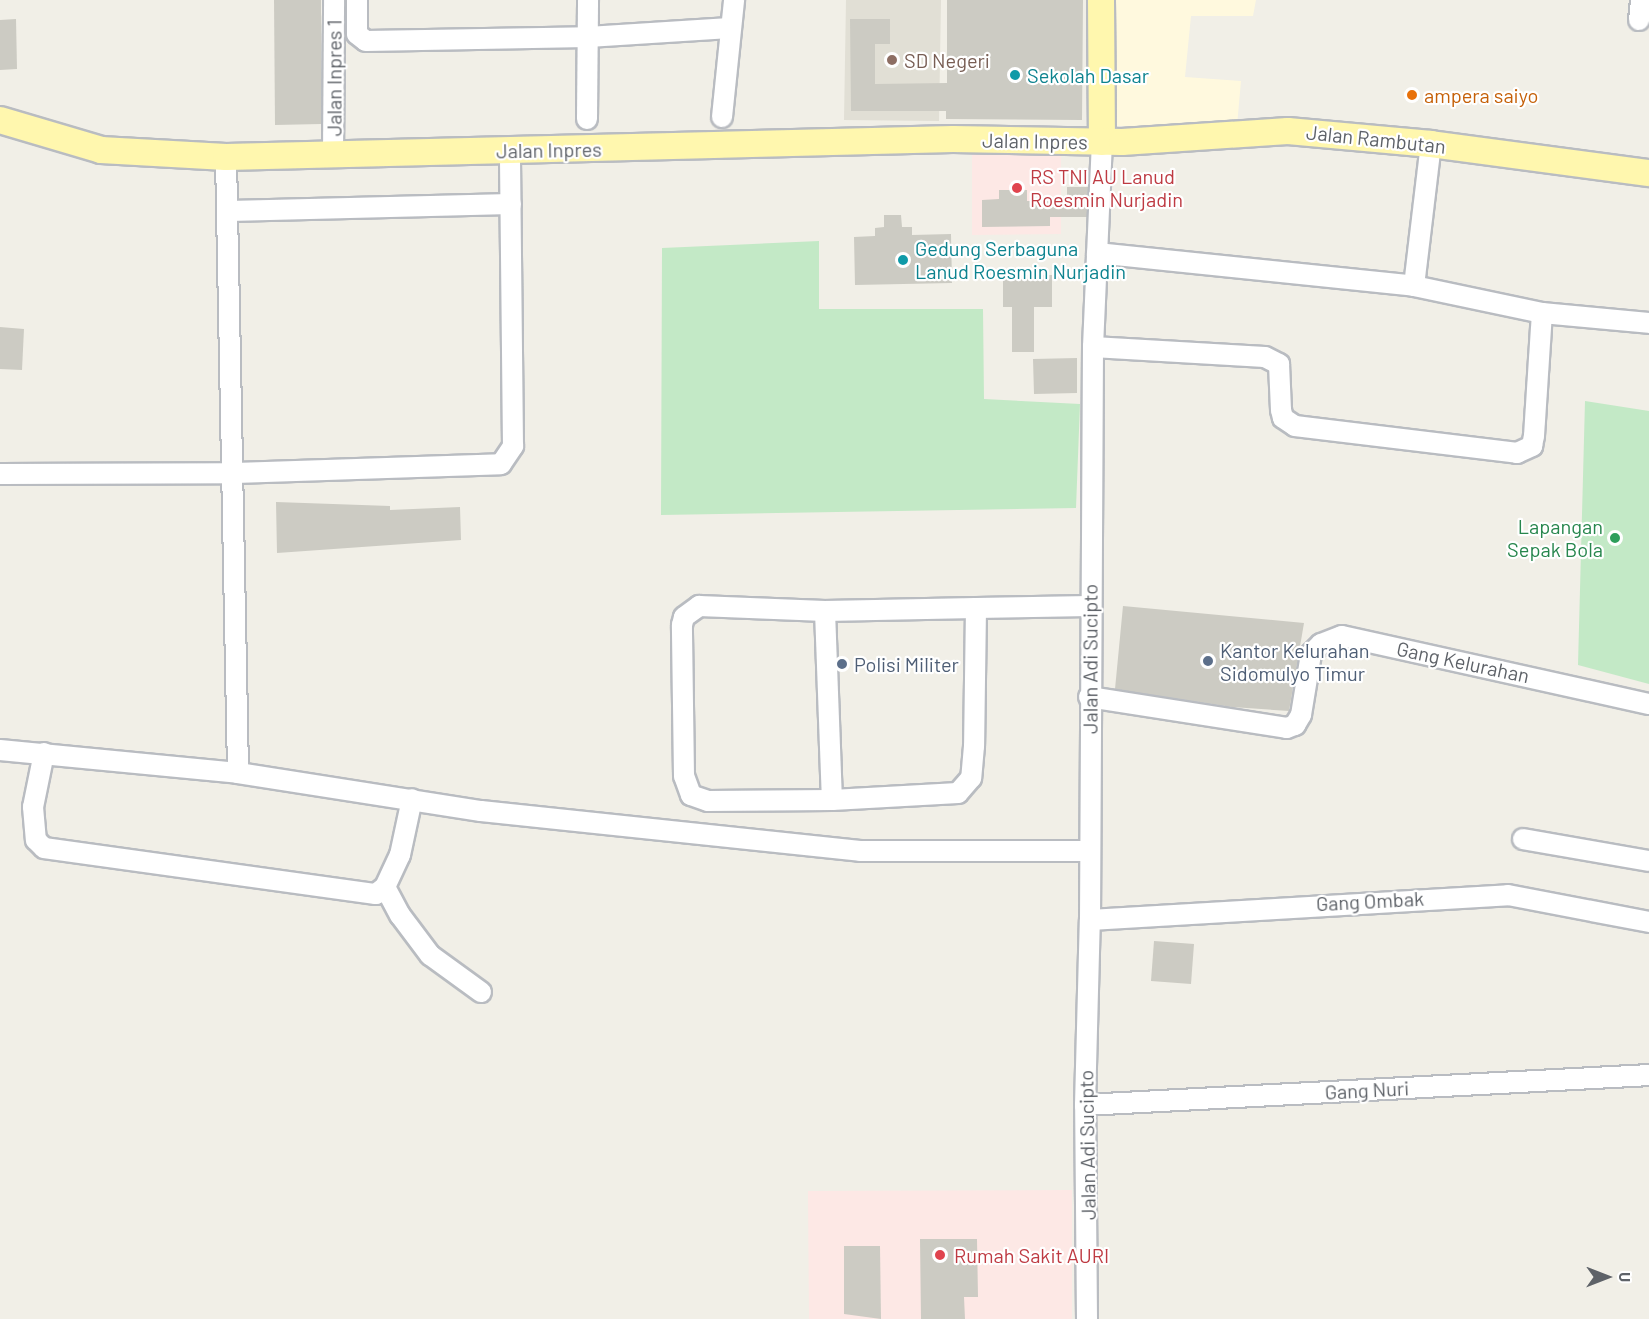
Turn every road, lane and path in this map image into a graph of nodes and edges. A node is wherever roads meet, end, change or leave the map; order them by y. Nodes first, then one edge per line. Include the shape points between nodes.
1 (334, 0) edge
2 (357, 0) edge
3 (588, 0) edge
4 (734, 0) edge
5 (1101, 0) edge
6 (1641, 0) edge
7 (1639, 21) dead end
8 (730, 28) junction
9 (588, 37) junction
10 (722, 117) dead end
11 (587, 119) dead end
12 (0, 120) edge
13 (1102, 142) junction
14 (1431, 144) junction
15 (510, 150) junction
16 (333, 155) junction
17 (226, 157) junction
18 (1649, 172) edge
19 (511, 204) junction
20 (229, 212) junction
21 (1098, 253) junction
22 (1414, 286) junction
23 (1542, 314) junction
24 (1649, 323) edge
25 (1093, 347) junction
26 (235, 472) junction
27 (0, 474) edge
28 (1090, 606) junction
29 (976, 608) junction
30 (825, 611) junction
31 (1089, 697) junction
32 (1649, 704) edge
33 (0, 750) edge
34 (44, 753) junction
35 (238, 773) junction
36 (412, 799) junction
37 (831, 800) junction
38 (1523, 839) dead end
39 (1089, 851) junction
40 (1649, 861) edge
41 (385, 887) junction
42 (1090, 920) junction
43 (1649, 922) edge
44 (481, 992) dead end
45 (1649, 1076) edge
46 (1084, 1104) junction
47 (1087, 1319) edge

1 - 16 street, Jalan Inpres 1
2 - 9 street via 357,34 366,41
3 - 9 street
4 - 8 street
5 - 13 main road, Jalan Adi Sucipto
6 - 7 street
8 - 9 street
8 - 10 street
9 - 11 street
12 - 17 main road, Jalan Inpres via 101,150
13 - 14 main road, Jalan Rambutan via 1288,131
13 - 15 main road, Jalan Inpres via 953,139
13 - 21 street, Jalan Adi Sucipto
14 - 18 main road, Jalan Rambutan
14 - 22 street
15 - 16 main road, Jalan Inpres
15 - 19 street
16 - 17 main road, Jalan Inpres
17 - 20 street
19 - 20 street
19 - 26 street via 513,446 508,458 485,466
20 - 26 street
21 - 22 street
21 - 25 street, Jalan Adi Sucipto
22 - 23 street
23 - 24 street
23 - 25 street via 1534,436 1532,446 1517,453 1295,426 1283,418 1279,364 1265,357
25 - 28 street, Jalan Adi Sucipto
26 - 27 street
26 - 35 street
28 - 29 street
28 - 31 street, Jalan Adi Sucipto
29 - 30 street
29 - 37 street via 971,778 958,793
30 - 37 street
30 - 37 street via 716,604 699,606 684,617 684,776 691,795 708,801
31 - 32 street, Gang Kelurahan via 1287,728 1295,725 1301,715 1311,654 1320,644 1342,636
31 - 39 street, Jalan Adi Sucipto
33 - 34 street
34 - 35 street
34 - 41 street via 33,807 36,840 44,848 376,894
35 - 36 street
36 - 39 street via 492,813 860,851
36 - 41 street via 400,855
38 - 40 street
39 - 42 street, Jalan Adi Sucipto
41 - 44 street via 430,955
42 - 43 street, Gang Ombak via 1508,895
42 - 46 street, Jalan Adi Sucipto
45 - 46 street, Gang Nuri
46 - 47 street, Jalan Adi Sucipto

